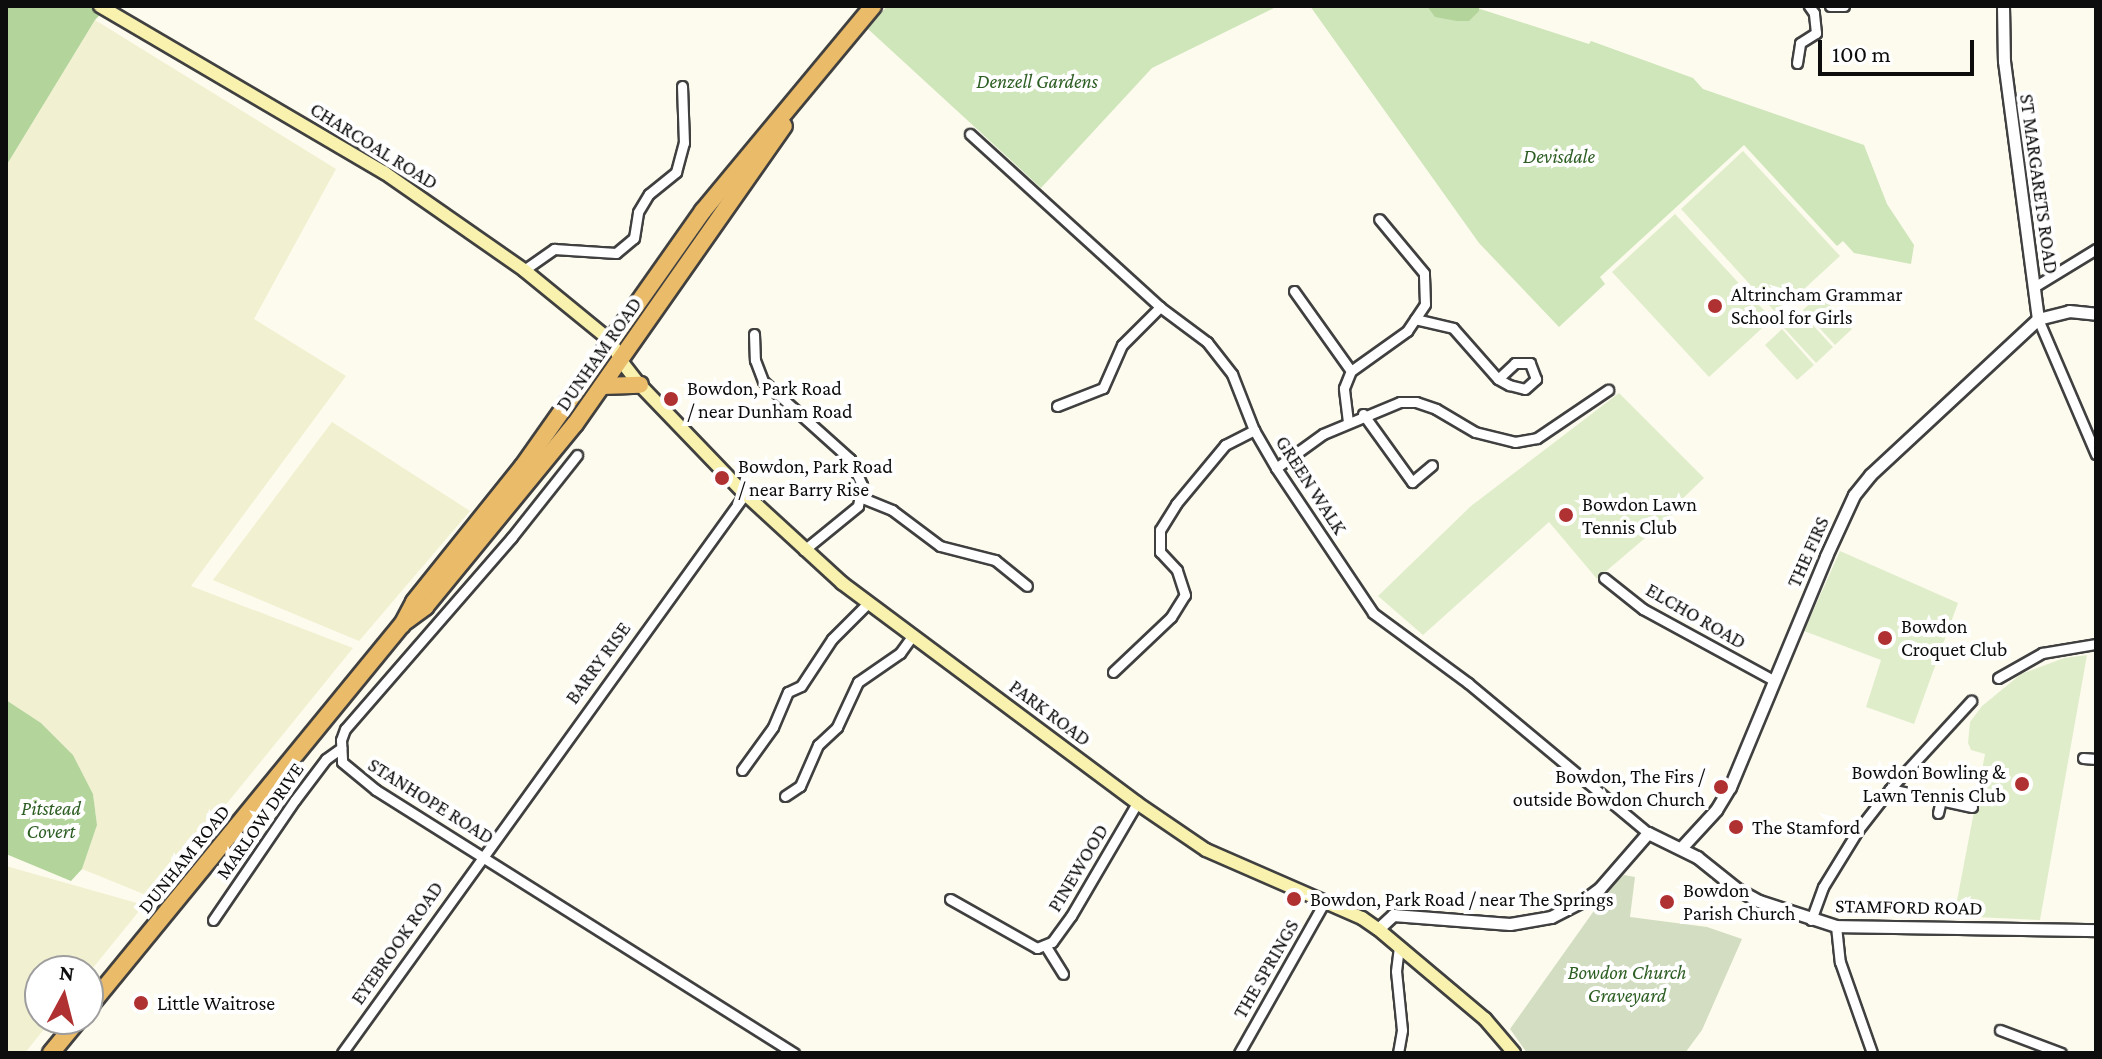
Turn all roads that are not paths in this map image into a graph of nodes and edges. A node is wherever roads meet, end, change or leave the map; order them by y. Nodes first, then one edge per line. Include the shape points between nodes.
1 (100, 6) edge
2 (873, 6) edge
3 (1809, 6) edge
4 (1830, 6) edge
5 (1844, 6) edge
6 (2003, 6) edge
7 (1797, 63) dead end
8 (682, 86) dead end
9 (808, 87) junction
10 (970, 134) dead end
11 (1379, 219) dead end
12 (2096, 249) edge
13 (524, 270) junction
14 (2034, 287) junction
15 (1294, 291) dead end
16 (1160, 307) junction
17 (652, 313) junction
18 (2096, 314) edge
19 (1415, 319) junction
20 (2038, 319) junction
21 (754, 334) dead end
22 (611, 341) junction
23 (621, 361) junction
24 (1351, 371) junction
25 (1498, 379) dead end
26 (640, 385) junction
27 (602, 386) junction
28 (1608, 390) dead end
29 (575, 394) junction
30 (1057, 406) dead end
31 (1363, 414) junction
32 (1348, 422) junction
33 (1254, 430) junction
34 (2096, 454) edge
35 (577, 455) dead end
36 (1432, 465) dead end
37 (1276, 468) junction
38 (745, 494) junction
39 (860, 497) junction
40 (804, 550) junction
41 (1604, 578) dead end
42 (1027, 586) dead end
43 (869, 602) junction
44 (402, 625) junction
45 (913, 635) junction
46 (2096, 644) edge
47 (1113, 672) dead end
48 (1998, 678) dead end
49 (1773, 680) junction
50 (1971, 701) dead end
51 (341, 748) junction
52 (2083, 758) dead end
53 (2096, 759) edge
54 (742, 770) dead end
55 (1890, 789) junction
56 (785, 796) dead end
57 (1941, 800) junction
58 (1137, 803) junction
59 (1972, 807) dead end
60 (1938, 813) dead end
61 (1648, 833) junction
62 (1681, 848) junction
63 (482, 855) junction
64 (950, 899) dead end
65 (1324, 903) junction
66 (213, 920) dead end
67 (1811, 920) junction
68 (1836, 926) junction
69 (1378, 929) junction
70 (2096, 930) edge
71 (1045, 945) junction
72 (1399, 945) junction
73 (1063, 974) dead end
74 (104, 988) edge
75 (2000, 1030) dead end
76 (66, 1035) edge
77 (346, 1052) edge
78 (51, 1053) edge
79 (794, 1053) edge
80 (1239, 1053) edge
81 (1398, 1053) edge
82 (1514, 1053) edge
83 (1872, 1053) edge
84 (2061, 1053) edge

1 - 13 main road, CHARCOAL ROAD via 385,173
2 - 9 highway, DUNHAM ROAD
3 - 7 street via 1816,33 1800,43
4 - 5 street
6 - 14 street, ST MARGARETS ROAD via 2004,61
8 - 13 street via 684,143 676,172 643,203 634,238 616,253 554,249
9 - 17 highway, DUNHAM ROAD
9 - 22 highway, DUNHAM ROAD via 703,211
10 - 16 street, GREEN WALK
11 - 19 street via 1424,273 1425,304
12 - 14 street
13 - 22 main road, CHARCOAL ROAD
14 - 20 street, ST MARGARETS ROAD
15 - 24 street
16 - 30 street via 1122,345 1103,388
16 - 33 street, GREEN WALK via 1207,342 1232,374
17 - 22 highway via 643,315 622,339
17 - 23 highway, DUNHAM ROAD
18 - 20 street via 2069,311
19 - 24 street via 1407,331
19 - 25 street via 1453,328
20 - 34 street
20 - 49 street, THE FIRS via 1888,456 1854,495
21 - 39 street via 763,381 850,459 862,485
22 - 23 main road, PARK ROAD
22 - 29 highway, DUNHAM ROAD
23 - 26 main road, PARK ROAD
23 - 27 highway, DUNHAM ROAD
23 - 29 highway via 609,361 589,388
24 - 32 street via 1344,388
26 - 27 highway
26 - 38 main road, PARK ROAD
27 - 44 highway, DUNHAM ROAD via 497,523 425,607
28 - 31 street via 1537,438 1515,442 1475,432 1416,402
29 - 44 highway, DUNHAM ROAD via 414,602
31 - 32 street
31 - 36 street via 1412,482
32 - 37 street
33 - 37 street, GREEN WALK
33 - 47 street via 1225,445 1160,530 1160,552 1177,570 1185,595 1171,617
35 - 51 street via 345,729
37 - 61 street, GREEN WALK via 1373,613 1468,683
38 - 40 main road, PARK ROAD
38 - 63 street, BARRY RISE
39 - 40 street via 858,506
39 - 42 street via 892,510 940,546 995,560
40 - 43 main road, PARK ROAD
41 - 49 street, ELCHO ROAD via 1643,609
43 - 45 main road, PARK ROAD
43 - 54 street via 832,639 801,686 788,692 773,727
44 - 74 highway, DUNHAM ROAD
45 - 56 street via 900,653 858,682 837,727 818,745 800,786
45 - 58 main road, PARK ROAD
46 - 48 street via 2042,653
49 - 62 street, THE FIRS via 1730,787
50 - 55 street
51 - 63 street, STANHOPE ROAD via 348,769
51 - 66 street, MARLOW DRIVE via 326,759
52 - 53 street
55 - 57 street
55 - 67 street via 1846,846
57 - 59 street
57 - 60 street
58 - 65 main road, PARK ROAD via 1206,850
58 - 71 street, PINEWOOD via 1071,916
61 - 62 street, STAMFORD ROAD
61 - 69 street via 1600,888 1551,917 1510,924 1393,915
62 - 67 street, STAMFORD ROAD via 1737,889
63 - 77 street, EYEBROOK ROAD
63 - 79 street, STANHOPE ROAD
64 - 71 street via 1037,948
65 - 69 main road, PARK ROAD
65 - 80 street, THE SPRINGS
67 - 68 street, STAMFORD ROAD
68 - 70 street, STAMFORD ROAD
68 - 83 street via 1840,962
69 - 72 main road, PARK ROAD
71 - 73 street
72 - 81 street
72 - 82 main road, PARK ROAD via 1485,1019
75 - 84 street
76 - 78 highway

